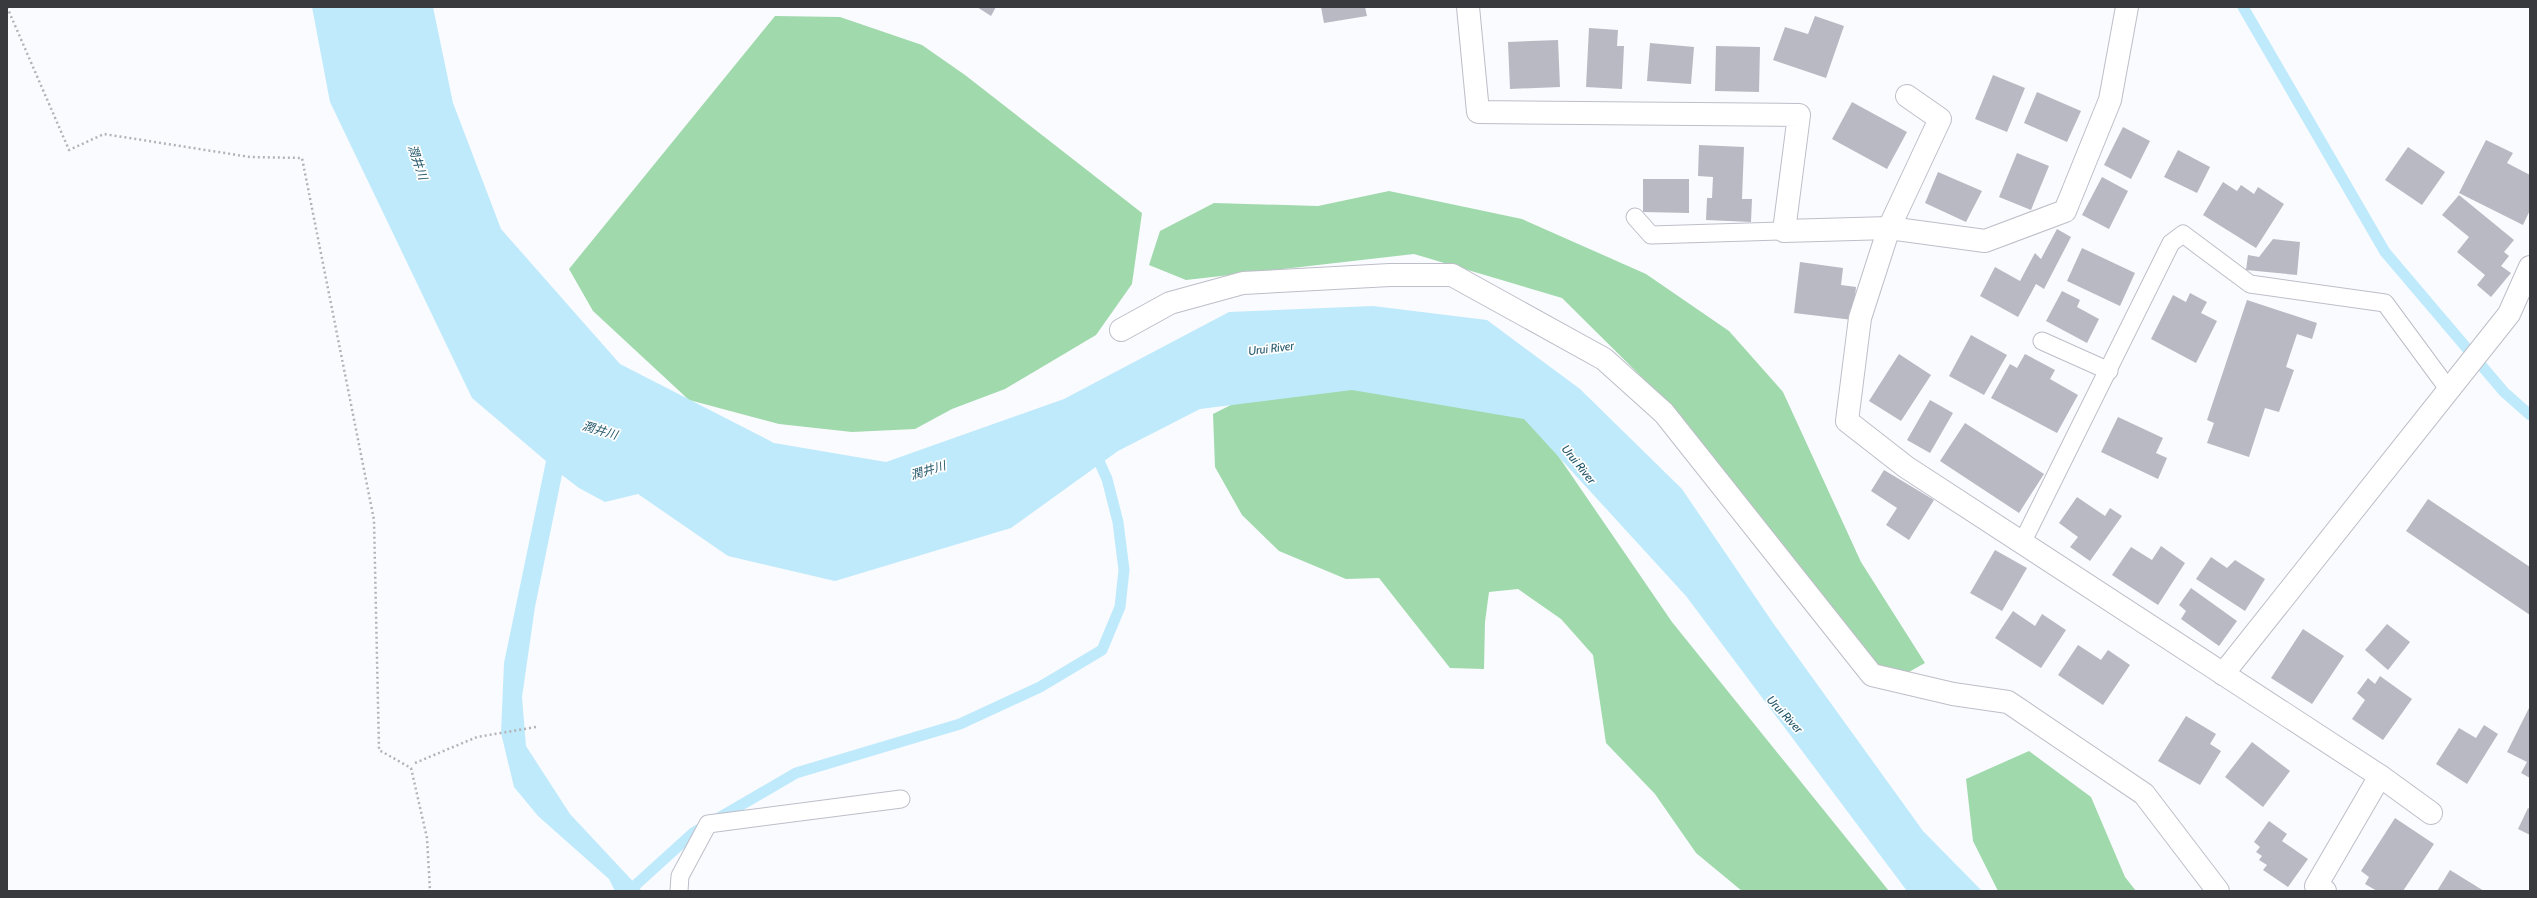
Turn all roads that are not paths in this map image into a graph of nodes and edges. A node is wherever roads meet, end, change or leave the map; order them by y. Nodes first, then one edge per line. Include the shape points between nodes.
1 (1468, 7) edge
2 (2127, 7) edge
3 (1907, 96) dead end
4 (1635, 217) dead end
5 (1889, 228) junction
6 (1784, 231) junction
7 (2530, 267) edge
8 (1122, 330) dead end
9 (2042, 341) dead end
10 (2108, 371) junction
11 (2449, 390) junction
12 (2022, 543) junction
13 (2224, 674) junction
14 (2380, 776) junction
15 (901, 799) dead end
16 (2431, 813) dead end
17 (2318, 889) edge
18 (679, 891) edge
19 (2218, 891) edge

1 - 6 street via 1478,112 1799,115
2 - 5 street via 2110,100 2065,211 1985,241
3 - 5 street via 1940,119
4 - 6 lane via 1651,235
5 - 6 street
5 - 12 street via 1860,318 1847,421 1906,467
7 - 11 street via 2510,314
8 - 19 street via 1170,304 1243,283 1390,275 1452,276 1604,359 1664,413 1872,675 1953,694 2008,702 2144,794
9 - 10 lane
10 - 11 lane via 2170,243 2183,234 2250,284 2385,304
10 - 12 lane
11 - 13 street
12 - 13 street
13 - 14 street
14 - 16 street
14 - 17 street
15 - 18 lane via 708,824 680,876

